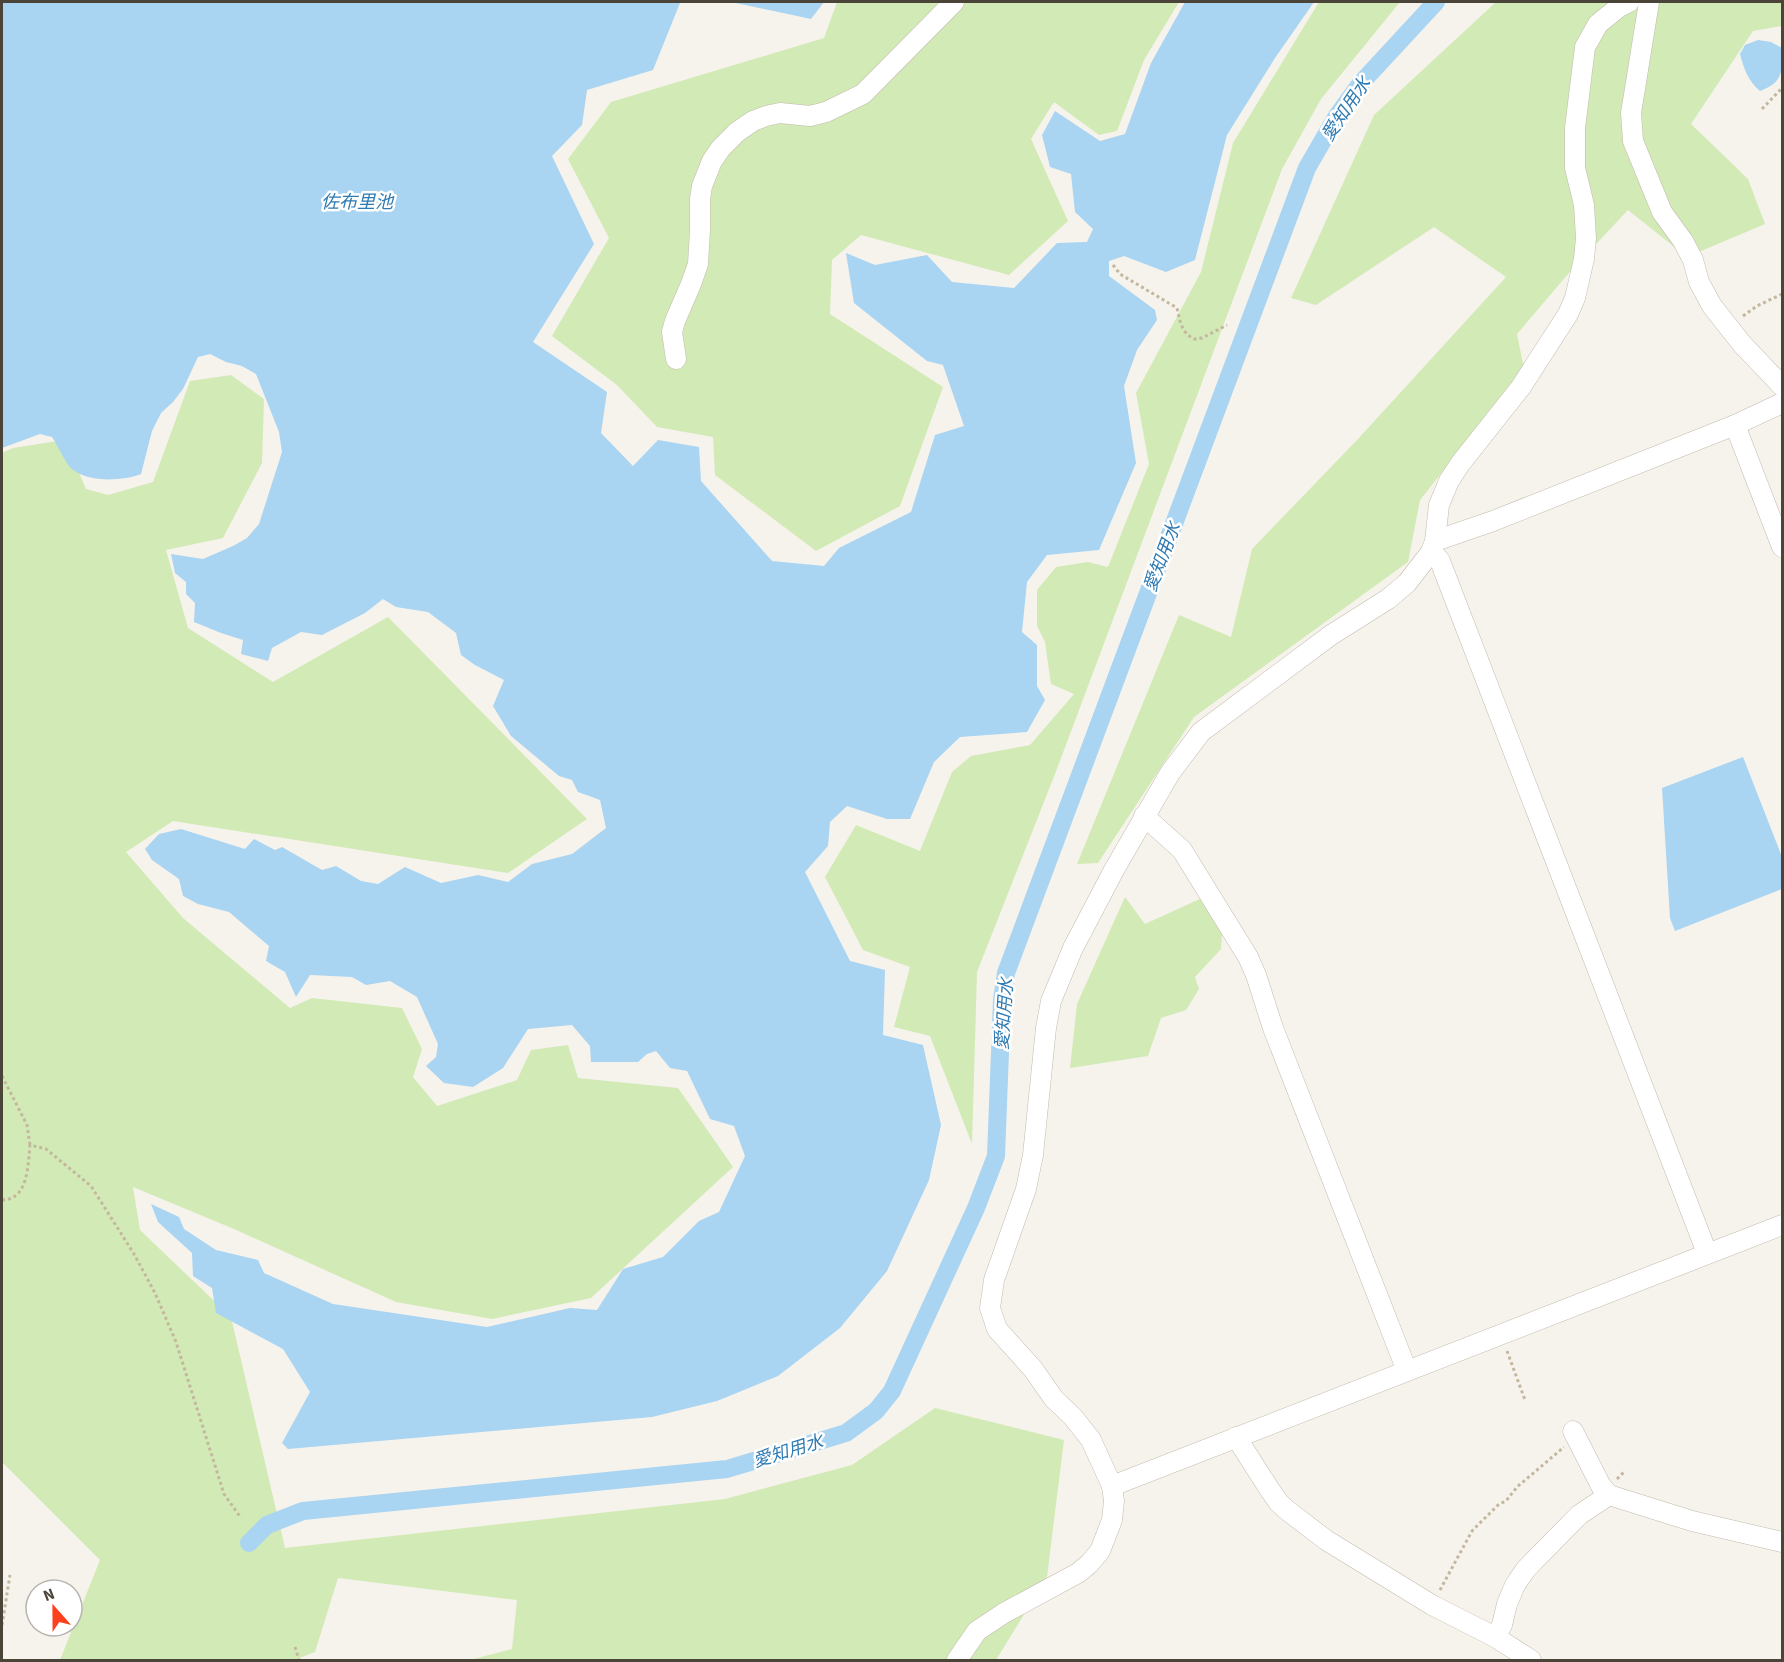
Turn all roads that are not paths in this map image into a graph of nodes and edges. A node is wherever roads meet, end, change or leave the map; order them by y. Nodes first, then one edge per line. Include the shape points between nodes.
1 (954, 2) edge
2 (1629, 2) edge
3 (1649, 2) edge
4 (676, 358) dead end
5 (1782, 386) edge
6 (1782, 403) edge
7 (1735, 425) junction
8 (1433, 547) junction
9 (1782, 547) edge
10 (1144, 816) junction
11 (1782, 1225) edge
12 (1707, 1253) junction
13 (1407, 1371) junction
14 (1575, 1434) road end
15 (1236, 1437) junction
16 (1112, 1486) junction
17 (1609, 1495) junction
18 (1782, 1542) edge
19 (1496, 1638) junction
20 (957, 1660) edge
21 (1531, 1660) edge

1 - 4 street via 863,94 810,116 780,114 759,118 722,148 702,186 698,264 672,332
2 - 8 street via 1598,24 1585,47 1575,128 1575,168 1584,205 1586,238 1575,298 1521,387 1449,481 1439,505
3 - 5 street via 1631,113 1633,141 1662,212 1683,241 1712,306
6 - 7 street
7 - 8 street
7 - 9 street
8 - 10 street via 1407,583 1388,599 1331,635 1201,732
8 - 12 street
10 - 13 street via 1182,850 1248,957
10 - 16 street via 1073,948 1050,1001 1033,1155 1026,1189 994,1280 990,1308 997,1329 1091,1440
11 - 12 street
12 - 13 street
13 - 15 street
14 - 17 street
15 - 16 street
15 - 19 street via 1288,1511 1326,1540 1432,1605
16 - 20 street via 1112,1520 1100,1551 1089,1564 976,1631
17 - 18 street via 1692,1521
17 - 19 street via 1579,1515 1526,1569 1515,1585
19 - 21 street

